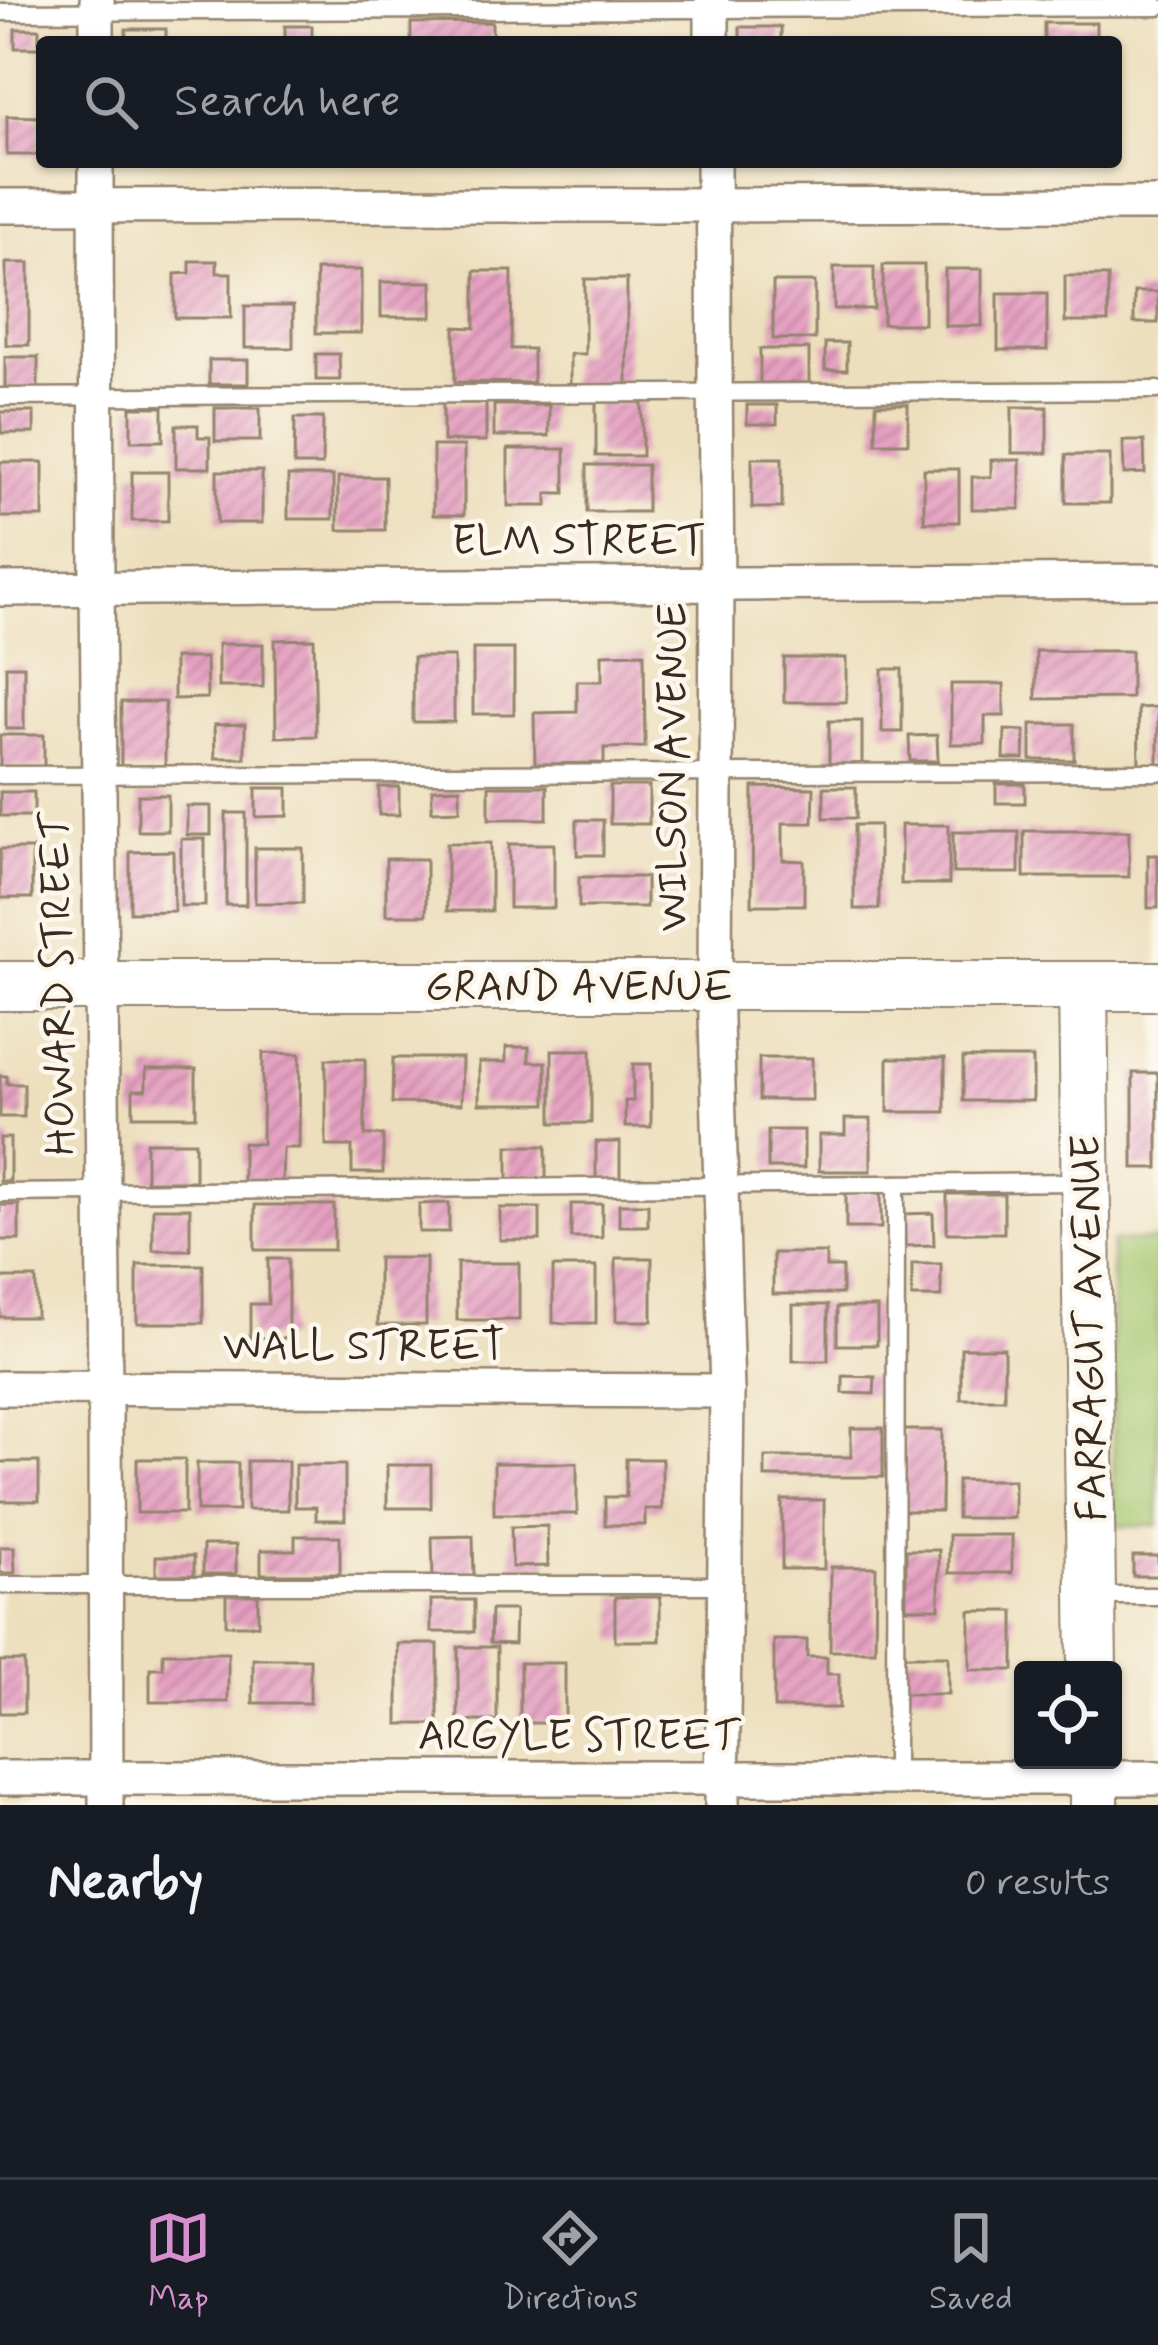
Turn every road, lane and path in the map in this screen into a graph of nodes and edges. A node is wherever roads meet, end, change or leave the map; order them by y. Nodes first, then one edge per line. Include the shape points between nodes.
1 (1158, 7) edge
2 (0, 12) edge
3 (97, 18) edge
4 (712, 18) edge
5 (96, 168) edge
6 (713, 168) edge
7 (1158, 204) edge
8 (96, 205) junction
9 (714, 205) junction
10 (0, 206) edge
11 (1158, 390) edge
12 (715, 391) junction
13 (96, 396) junction
14 (0, 397) edge
15 (1158, 581) edge
16 (717, 583) junction
17 (97, 588) junction
18 (0, 589) edge
19 (716, 771) junction
20 (1158, 772) edge
21 (0, 775) edge
22 (99, 775) junction
23 (0, 986) edge
24 (100, 986) junction
25 (715, 986) junction
26 (1084, 986) junction
27 (1158, 986) edge
28 (1084, 1182) junction
29 (896, 1184) junction
30 (722, 1185) junction
31 (0, 1192) edge
32 (103, 1193) junction
33 (0, 1388) edge
34 (105, 1388) junction
35 (727, 1391) junction
36 (0, 1585) edge
37 (105, 1585) junction
38 (724, 1585) junction
39 (1091, 1596) junction
40 (1158, 1596) edge
41 (1093, 1661) edge
42 (0, 1778) edge
43 (1158, 1778) edge
44 (895, 1779) junction
45 (1094, 1782) edge
46 (105, 1791) edge
47 (722, 1792) edge

1 - 4 lane
2 - 3 lane
3 - 4 lane
5 - 8 street, HOWARD STREET
6 - 9 street, WILSON AVENUE
7 - 9 street
8 - 9 street
8 - 10 street
8 - 13 street, HOWARD STREET
9 - 12 street, WILSON AVENUE
11 - 12 lane
12 - 13 lane
12 - 16 street, WILSON AVENUE
13 - 14 lane
13 - 17 street, HOWARD STREET
15 - 16 street, ELM STREET
16 - 17 street, ELM STREET
16 - 19 street, WILSON AVENUE
17 - 18 street, ELM STREET
17 - 22 street, HOWARD STREET
19 - 20 lane
19 - 22 lane
19 - 25 street, WILSON AVENUE
21 - 22 lane
22 - 24 street, HOWARD STREET
23 - 24 main road, GRAND AVENUE
24 - 25 main road, GRAND AVENUE
24 - 32 street, HOWARD STREET
25 - 26 main road, GRAND AVENUE
25 - 30 street, WILSON AVENUE
26 - 27 main road, GRAND AVENUE
26 - 28 main road, FARRAGUT AVENUE
28 - 29 lane
28 - 39 main road, FARRAGUT AVENUE
29 - 30 lane
29 - 44 lane
30 - 32 lane
30 - 35 street, WILSON AVENUE
31 - 32 lane
32 - 34 street, HOWARD STREET
33 - 34 street, WALL STREET
34 - 35 street, WALL STREET
34 - 37 street, HOWARD STREET
35 - 38 street, WILSON AVENUE
36 - 37 lane
37 - 38 lane
37 - 46 street, HOWARD STREET
38 - 47 street, WILSON AVENUE
39 - 40 lane
39 - 41 main road, FARRAGUT AVENUE
42 - 46 street, ARGYLE STREET
43 - 45 street, ARGYLE STREET
44 - 45 street, ARGYLE STREET
44 - 47 street, ARGYLE STREET
46 - 47 street, ARGYLE STREET

